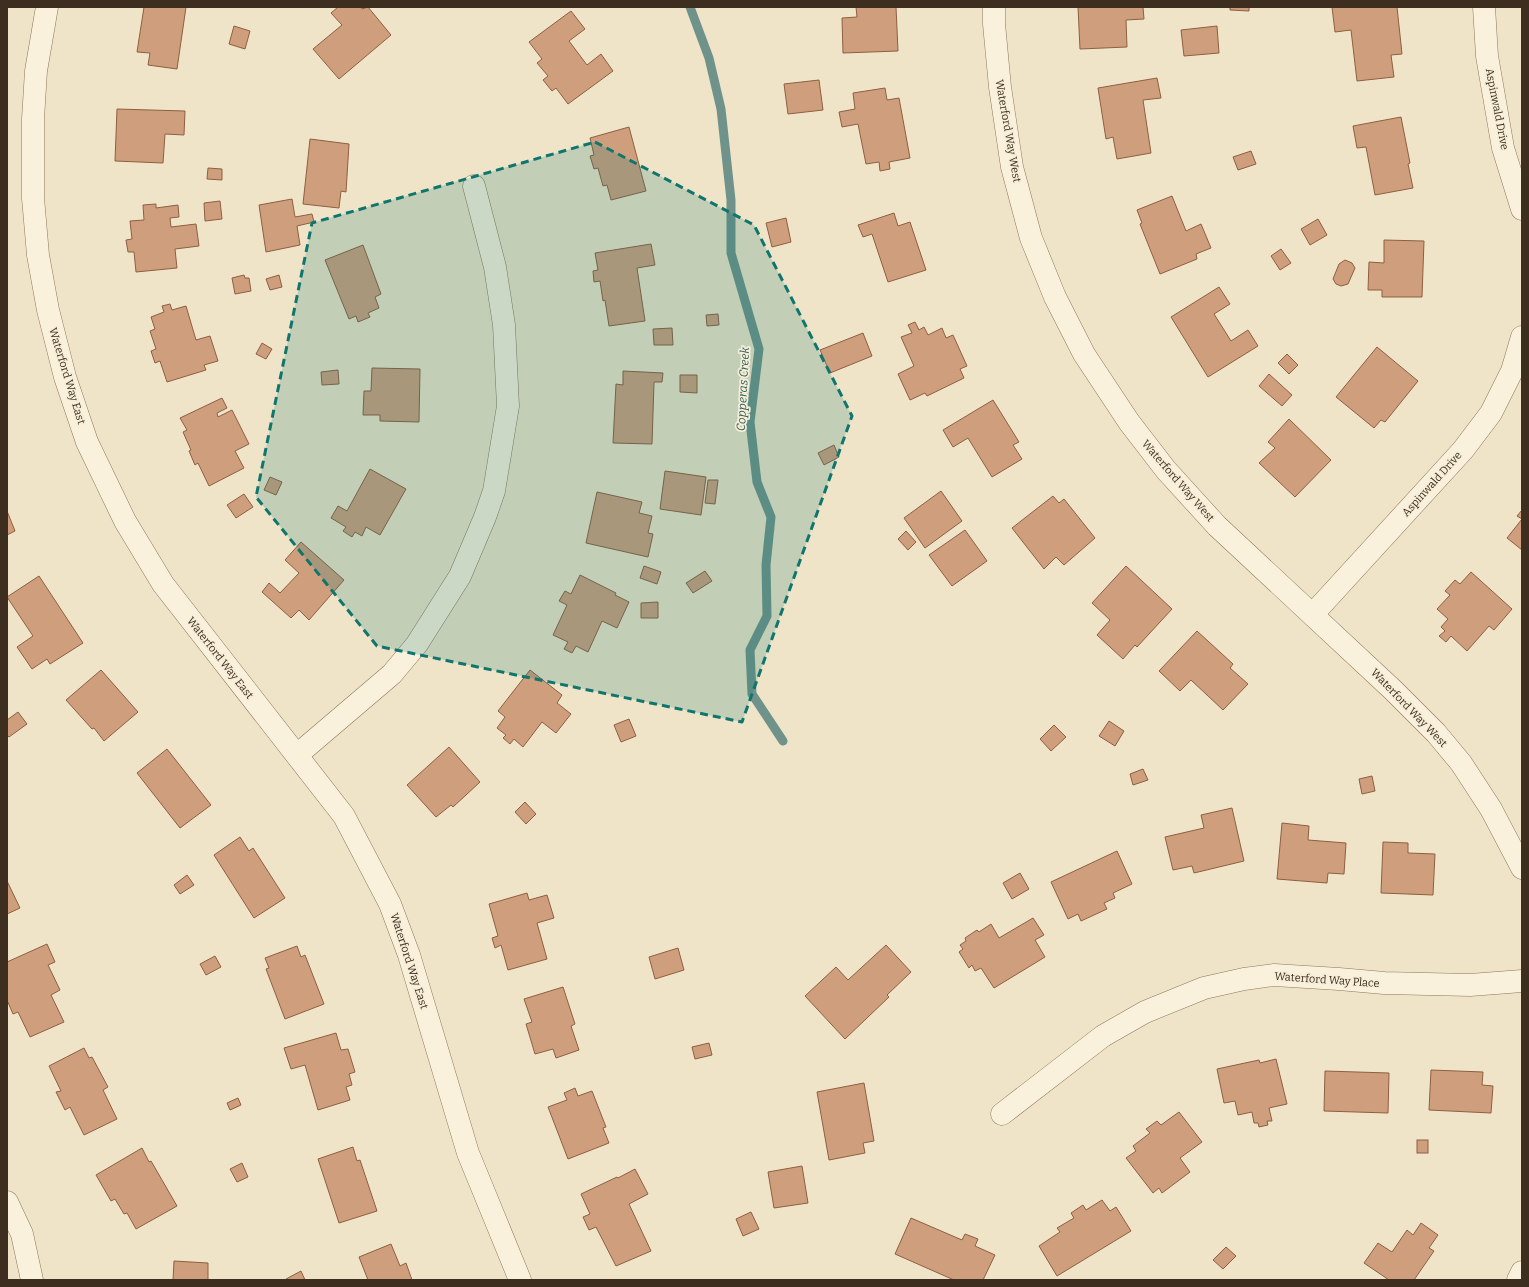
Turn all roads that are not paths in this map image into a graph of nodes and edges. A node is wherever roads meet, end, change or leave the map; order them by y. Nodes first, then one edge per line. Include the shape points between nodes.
1 (47, 7) edge
2 (994, 7) edge
3 (1484, 7) edge
4 (474, 186) dead end
5 (1522, 209) edge
6 (1522, 337) edge
7 (1313, 614) junction
8 (297, 755) junction
9 (1522, 868) edge
10 (1522, 981) edge
11 (1002, 1114) dead end
12 (7, 1202) edge
13 (1522, 1272) edge
14 (32, 1280) edge
15 (520, 1280) edge
16 (1518, 1280) edge

1 - 8 street, Waterford Way East via 36,71 32,198 38,255 48,310 65,378 87,442 125,520 162,584
2 - 7 street, Waterford Way West via 1000,86 1012,167 1031,238 1055,297 1084,354 1128,422 1166,470 1217,526
3 - 5 street, Aspinwald Drive via 1487,56 1503,148
4 - 8 street via 495,267 504,325 508,406 494,491 460,576 417,644 392,674
6 - 7 street, Aspinwald Drive via 1512,371 1491,413 1463,450
7 - 9 street, Waterford Way West via 1393,690 1456,757 1491,809
8 - 15 street, Waterford Way East via 344,816 390,904 409,955 468,1153
10 - 11 street, Waterford Way Place via 1470,985 1274,975 1204,988 1145,1012 1103,1036
12 - 14 street via 22,1234
13 - 16 street

